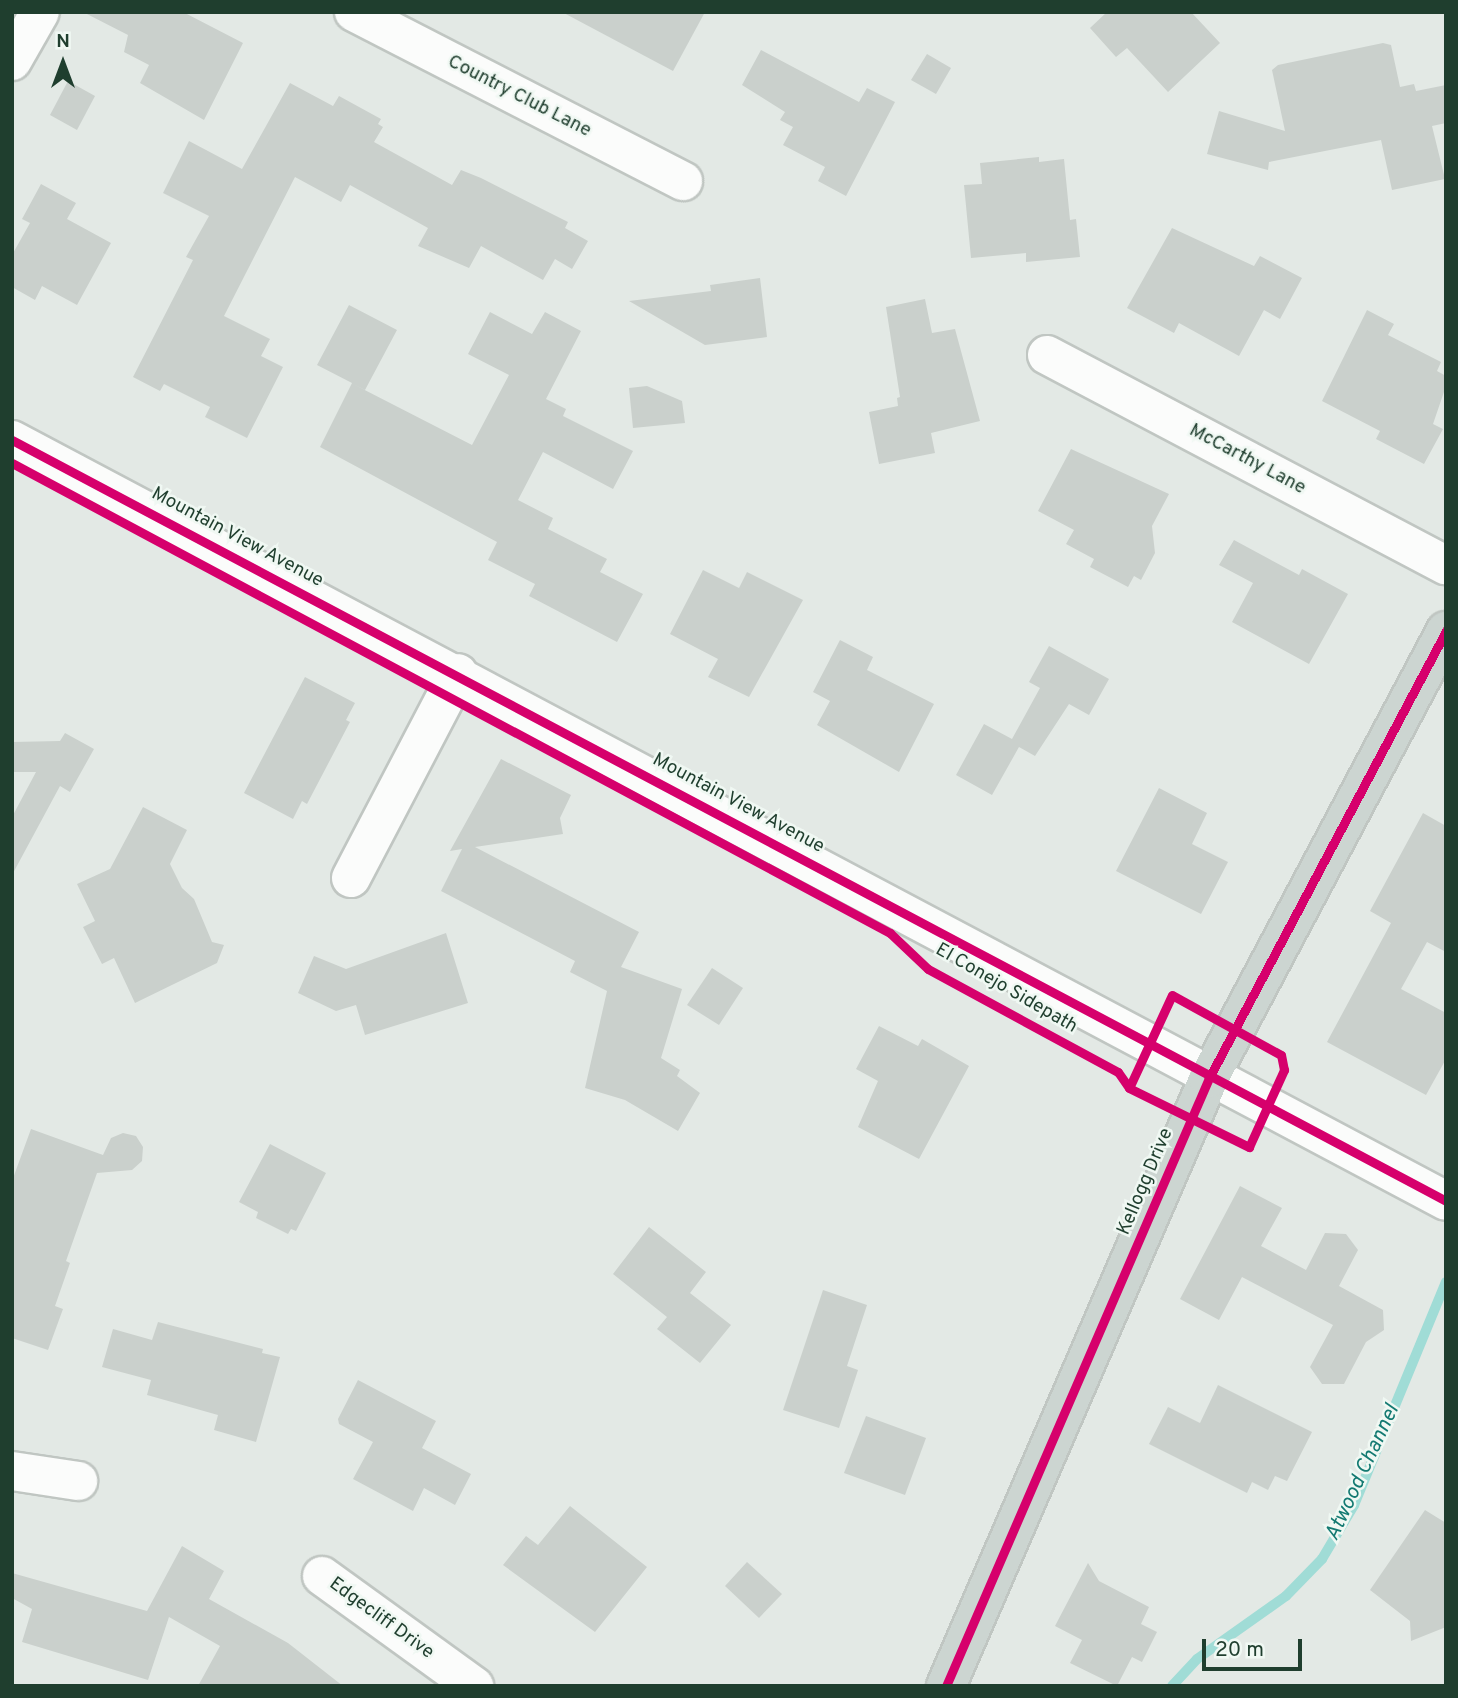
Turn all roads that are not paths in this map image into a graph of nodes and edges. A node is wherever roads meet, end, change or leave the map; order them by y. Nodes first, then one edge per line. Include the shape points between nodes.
1 (40, 12) edge
2 (354, 12) edge
3 (12, 61) edge
4 (683, 181) dead end
5 (1047, 355) dead end
6 (12, 440) edge
7 (1446, 565) edge
8 (1446, 631) edge
9 (458, 673) junction
10 (351, 878) dead end
11 (1209, 1079) junction
12 (1446, 1200) edge
13 (12, 1471) edge
14 (78, 1481) dead end
15 (322, 1576) dead end
16 (474, 1686) edge
17 (946, 1686) edge

1 - 3 street
2 - 4 street, Country Club Lane
5 - 7 street, McCarthy Lane
6 - 9 street, Mountain View Avenue
8 - 11 main road, Kellogg Drive
9 - 10 street
9 - 11 street, Mountain View Avenue
11 - 12 street, Mountain View Avenue
11 - 17 main road, Kellogg Drive
13 - 14 street
15 - 16 street, Edgecliff Drive

